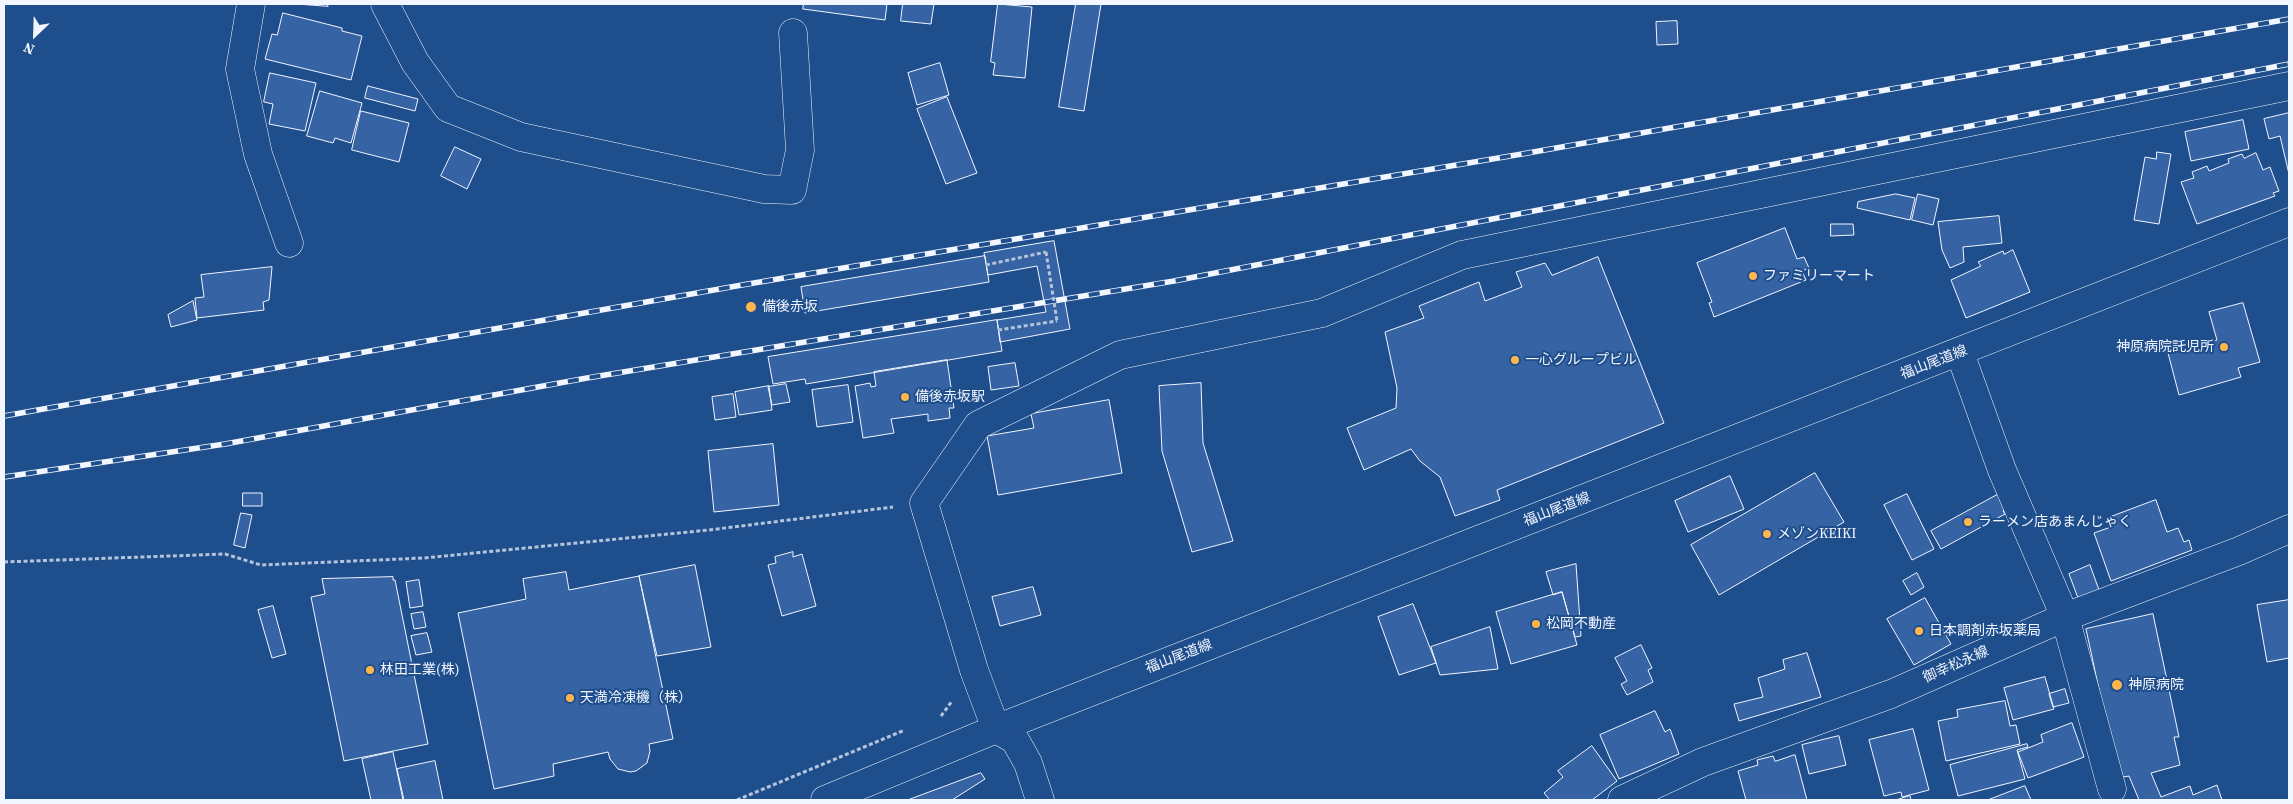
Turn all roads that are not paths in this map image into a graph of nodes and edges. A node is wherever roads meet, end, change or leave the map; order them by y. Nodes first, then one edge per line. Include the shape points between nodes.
1 (251, 4) edge
2 (385, 4) edge
3 (793, 32) dead end
4 (2289, 86) edge
5 (2289, 222) edge
6 (289, 243) dead end
7 (1960, 353) junction
8 (2289, 529) edge
9 (2065, 617) junction
10 (996, 729) junction
11 (2112, 789) dead end
12 (825, 800) edge
13 (1040, 800) edge
14 (1622, 800) edge

1 - 6 main road via 240,69 258,154
2 - 3 main road via 415,62 448,108 521,137 764,189 792,190 800,150
4 - 10 main road via 1462,255 1322,313 1120,355 978,425 924,503 974,670
5 - 7 main road, 福山尾道線
7 - 9 main road via 2002,470
7 - 10 main road, 福山尾道線
8 - 9 main road, 御幸松永線
9 - 11 main road
9 - 14 main road, 御幸松永線 via 1891,694 1703,762
10 - 12 main road, 福山尾道線
10 - 13 main road via 1016,740 1028,763

